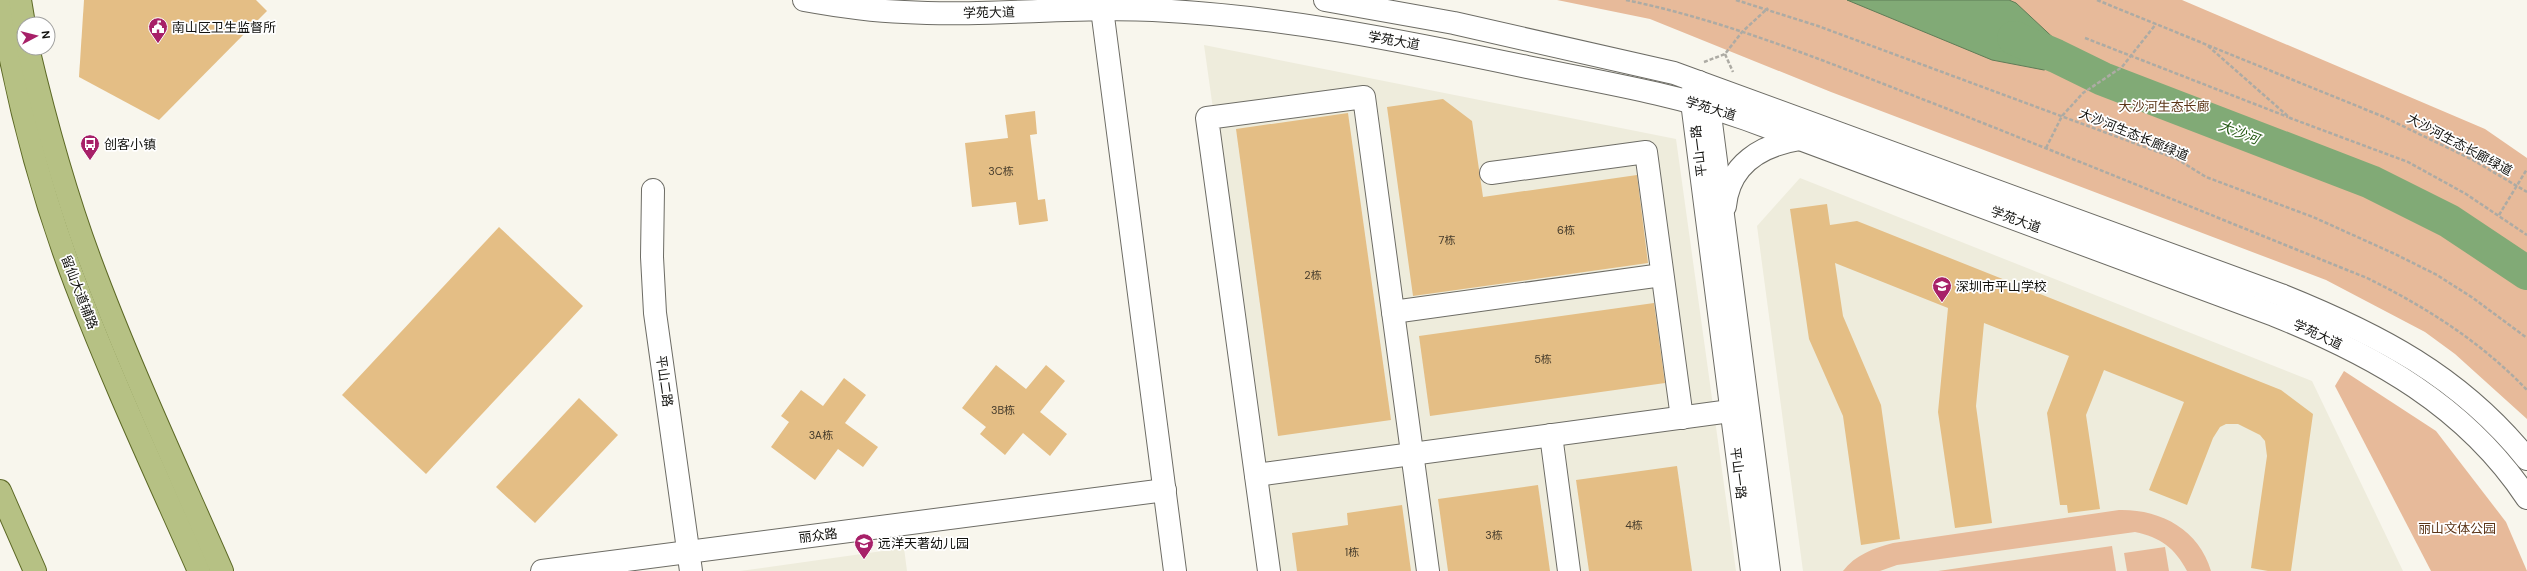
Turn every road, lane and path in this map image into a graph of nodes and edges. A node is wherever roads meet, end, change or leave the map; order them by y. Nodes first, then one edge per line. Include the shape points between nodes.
1 (0, 0) edge
2 (20, 0) edge
3 (804, 0) edge
4 (1325, 0) edge
5 (1626, 0) edge
6 (1736, 0) edge
7 (2097, 0) edge
8 (1768, 8) junction
9 (1102, 9) junction
10 (23, 16) edge
11 (2156, 24) junction
12 (1742, 32) junction
13 (2085, 38) dead end
14 (2206, 44) junction
15 (1725, 54) dead end
16 (30, 56) edge
17 (2131, 56) junction
18 (1699, 82) junction
19 (1700, 105) junction
20 (2062, 116) junction
21 (2290, 118) junction
22 (1800, 139) junction
23 (2046, 148) junction
24 (2527, 169) edge
25 (1491, 173) dead end
26 (2518, 186) junction
27 (653, 190) dead end
28 (2527, 192) edge
29 (2499, 215) junction
30 (1723, 219) junction
31 (2527, 235) edge
32 (1662, 275) junction
33 (1393, 312) junction
34 (2527, 338) edge
35 (2527, 390) edge
36 (1740, 410) junction
37 (1682, 418) junction
38 (1551, 435) junction
39 (1412, 454) junction
40 (2527, 459) edge
41 (1256, 475) junction
42 (1165, 490) junction
43 (0, 491) edge
44 (2527, 498) edge
45 (690, 562) edge
46 (35, 571) edge
47 (199, 571) edge
48 (222, 571) edge
49 (542, 571) edge
50 (1176, 571) edge
51 (1269, 571) edge
52 (1428, 571) edge
53 (1569, 571) edge
54 (1752, 571) edge
55 (1769, 571) edge

1 - 47 main road, 留仙大道辅路 via 19,94 57,230 103,350
2 - 10 main road
3 - 9 street, 学苑大道 via 869,10 906,12
4 - 18 street, 学苑大道 via 1454,23 1641,64
5 - 12 path
6 - 8 path, 大沙河生态长廊绿道
7 - 11 path, 大沙河生态长廊绿道
8 - 12 path
8 - 20 path, 大沙河生态长廊绿道
9 - 19 street, 学苑大道 via 1198,13 1312,26 1444,49
9 - 42 street
11 - 14 path, 大沙河生态长廊绿道
11 - 17 path
12 - 15 path
12 - 23 path via 1824,61
13 - 17 path
14 - 21 path, 大沙河生态长廊绿道
14 - 26 path, 大沙河生态长廊绿道 via 2416,131
16 - 48 main road, 留仙大道辅路 via 60,171 89,259 116,328
17 - 20 path via 2122,67 2083,92
17 - 21 path
18 - 19 street, 平山一路
18 - 40 street, 学苑大道 via 2281,296 2356,327 2410,356 2450,382 2486,414
19 - 22 street, 学苑大道
19 - 30 street, 平山一路
19 - 36 street, 平山一路
20 - 23 path
20 - 34 path, 大沙河生态长廊绿道 via 2177,159 2206,177 2313,217 2396,254 2437,275 2473,298
21 - 29 path, 大沙河生态长廊绿道 via 2408,162
22 - 30 street via 1772,145 1748,160 1736,173 1729,187
22 - 44 street, 学苑大道 via 2274,315 2339,343 2408,380 2435,400 2495,456
23 - 35 path via 2367,278 2411,300 2486,352
24 - 26 path
25 - 32 street via 1646,152
26 - 28 path, 大沙河生态长廊绿道
26 - 29 path
27 - 45 street, 平山二路 via 652,257 655,312
29 - 31 path, 大沙河生态长廊绿道
30 - 36 street, 平山一路
32 - 33 street
32 - 37 street
33 - 39 street
33 - 41 street via 1364,96 1207,118
36 - 37 street
36 - 54 street, 平山一路
36 - 55 street, 平山一路
37 - 38 street
38 - 39 street
38 - 53 street
39 - 41 street
39 - 52 street
41 - 51 street
42 - 45 street, 丽众路
42 - 50 street
43 - 46 main road
45 - 49 street, 丽众路

